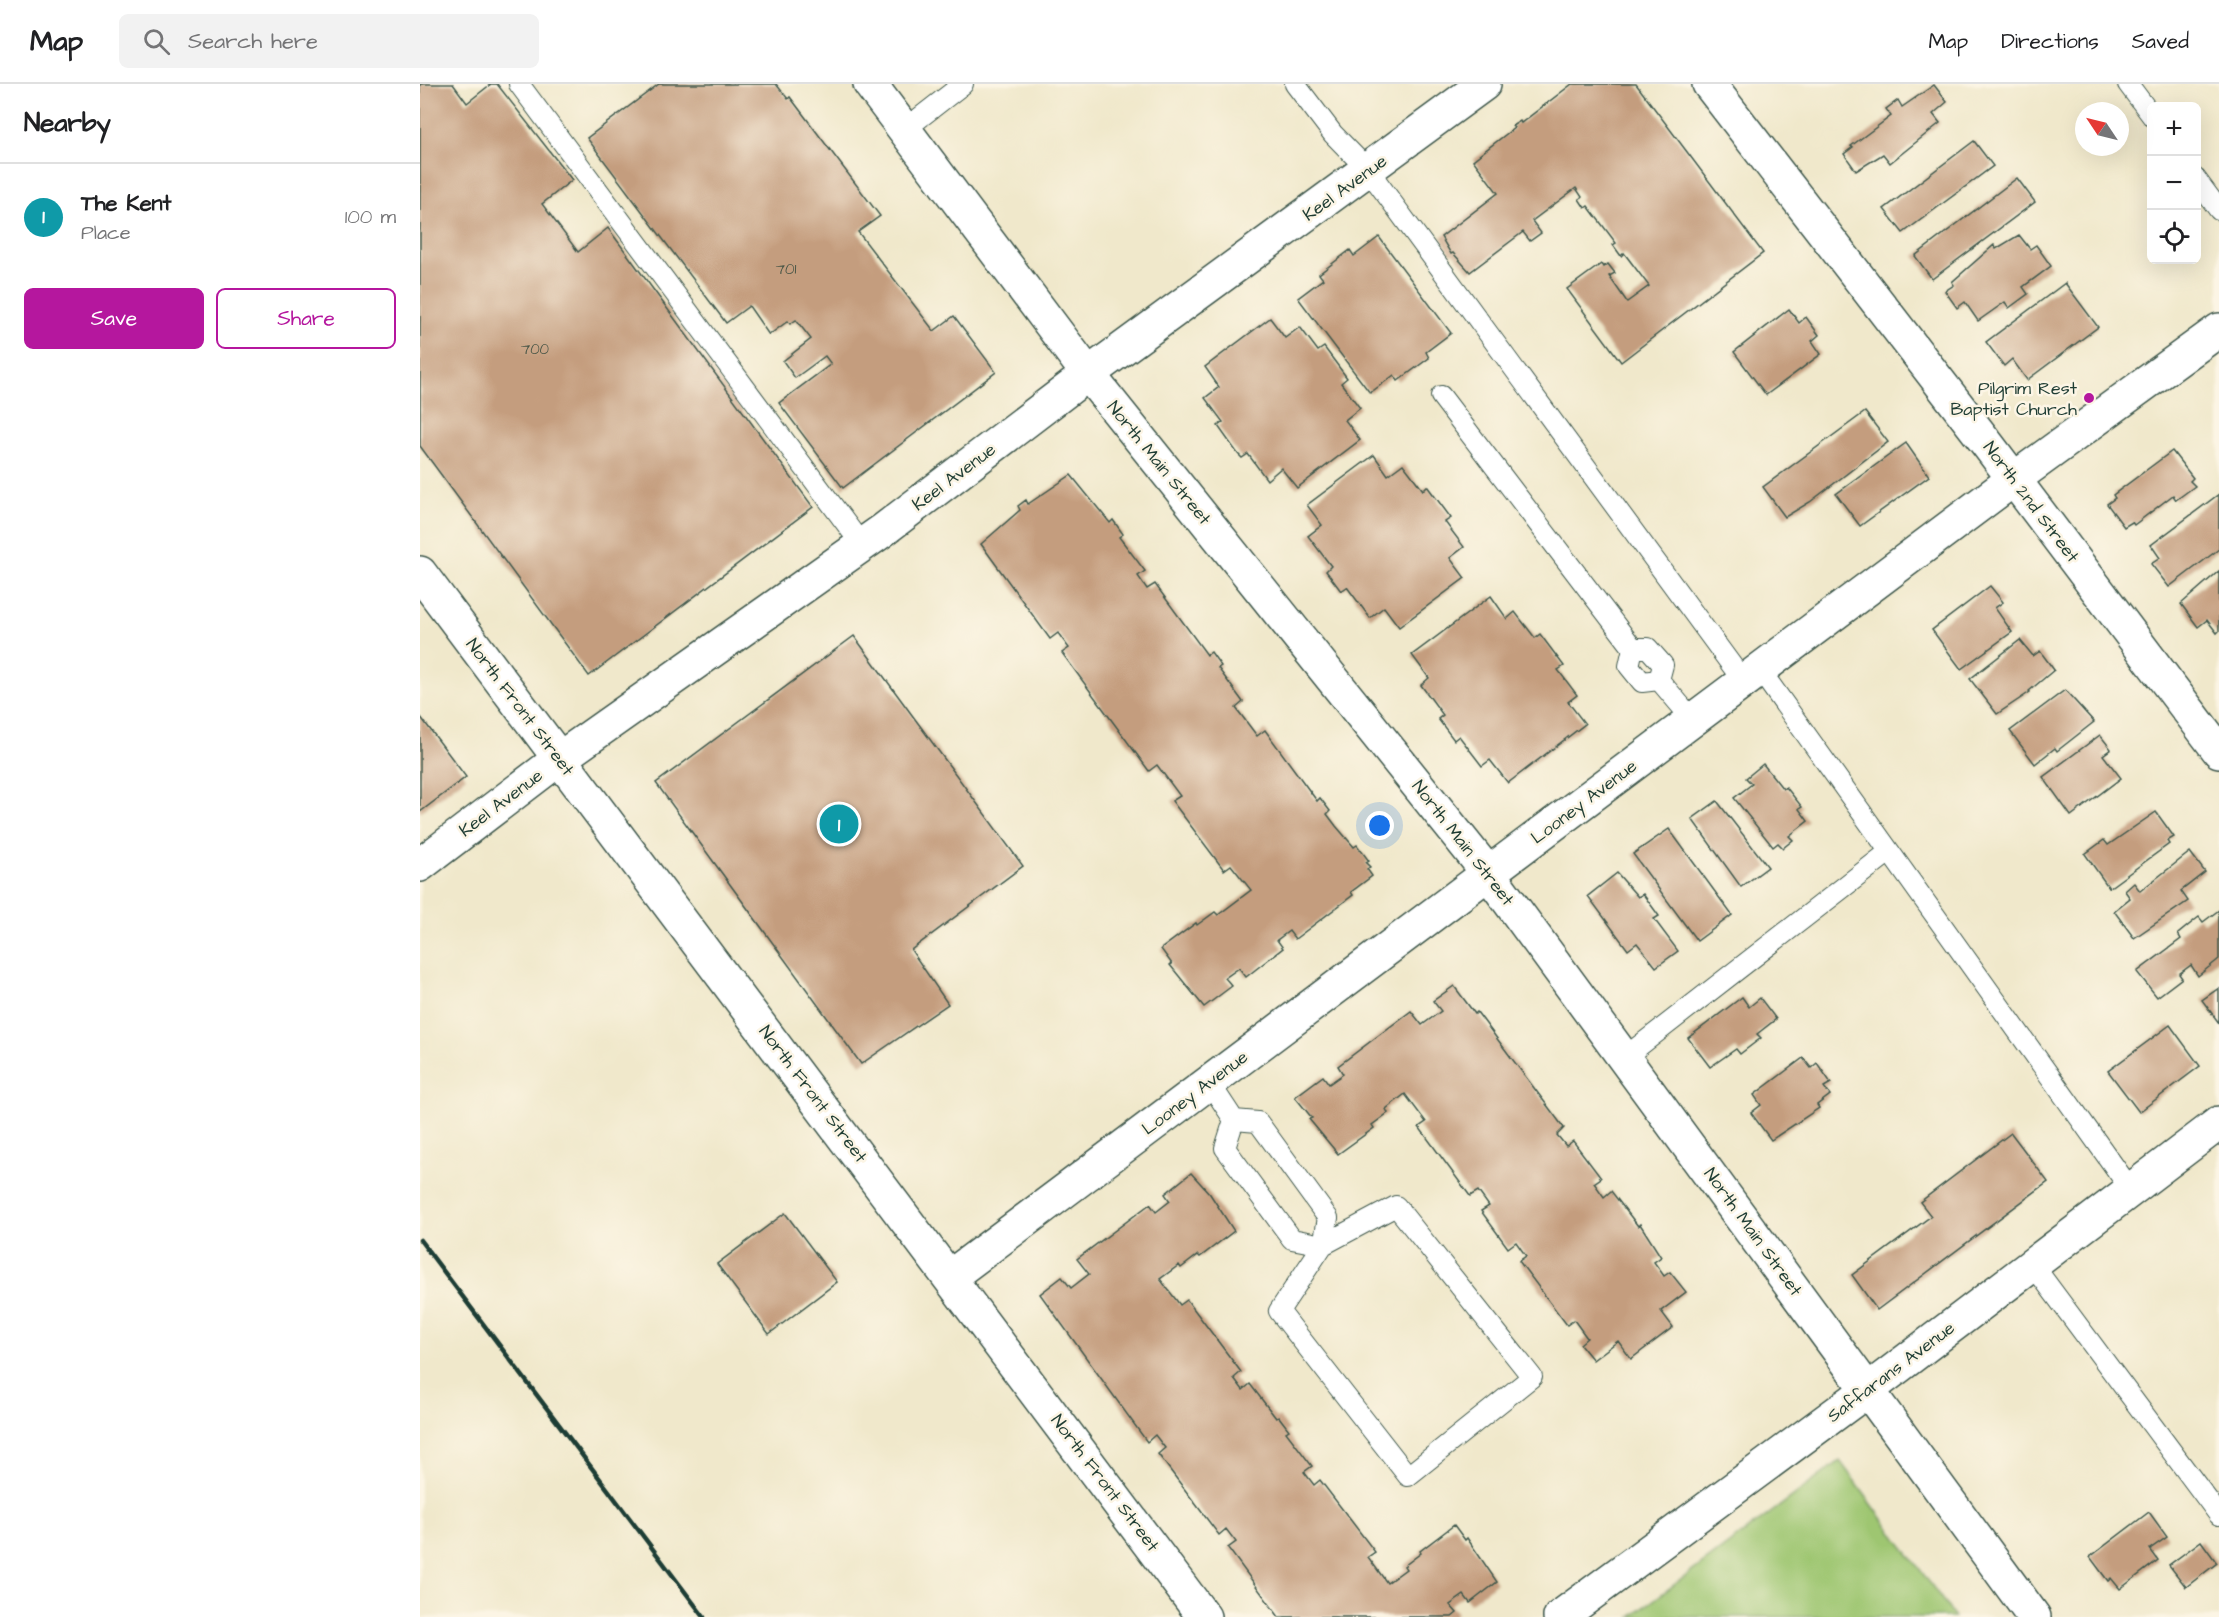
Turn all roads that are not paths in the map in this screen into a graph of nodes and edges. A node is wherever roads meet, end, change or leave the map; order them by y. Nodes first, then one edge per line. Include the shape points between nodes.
1 (519, 84) edge
2 (870, 84) edge
3 (963, 84) edge
4 (1295, 84) edge
5 (1484, 84) edge
6 (1709, 84) edge
7 (2128, 84) edge
8 (2147, 110) edge
9 (904, 130) junction
10 (1368, 171) junction
11 (2201, 185) edge
12 (2219, 210) edge
13 (2219, 330) edge
14 (1088, 374) junction
15 (1441, 396) dead end
16 (2014, 479) junction
17 (862, 545) junction
18 (420, 573) edge
19 (1752, 676) junction
20 (1693, 720) junction
21 (2219, 751) edge
22 (559, 759) junction
23 (1889, 852) junction
24 (420, 865) edge
25 (1489, 874) junction
26 (1624, 1057) junction
27 (1209, 1082) junction
28 (1234, 1120) junction
29 (2218, 1126) edge
30 (2131, 1190) junction
31 (1323, 1245) junction
32 (2033, 1265) junction
33 (951, 1276) junction
34 (1869, 1389) junction
35 (2219, 1515) edge
36 (1204, 1617) edge
37 (1560, 1617) edge
38 (2034, 1617) edge

1 - 17 lane
2 - 9 street, North Main Street
3 - 9 lane
4 - 10 lane
5 - 10 street, Keel Avenue
6 - 16 street, North 2nd Street
7 - 8 lane
9 - 14 street, North Main Street
10 - 14 street, Keel Avenue
10 - 19 lane
11 - 12 lane
13 - 16 street, Looney Avenue
14 - 17 street, Keel Avenue
14 - 25 street, North Main Street
15 - 20 lane via 1633,648 1629,666 1642,682 1659,680
16 - 19 street, Looney Avenue
16 - 21 street, North 2nd Street
17 - 22 street, Keel Avenue
18 - 22 street, North Front Street
19 - 20 street, Looney Avenue
19 - 23 lane
20 - 25 street, Looney Avenue
22 - 24 street, Keel Avenue
22 - 33 street, North Front Street
23 - 26 lane
23 - 30 lane
25 - 26 street, North Main Street
25 - 27 street, Looney Avenue
26 - 34 street, North Main Street
27 - 28 lane
27 - 33 street, Looney Avenue
28 - 31 lane via 1258,1122 1328,1218
28 - 31 lane via 1225,1148 1292,1239
29 - 30 street, Saffarans Avenue
30 - 32 street, Saffarans Avenue
31 - 31 lane via 1279,1311 1408,1476 1532,1377 1396,1206
32 - 34 street, Saffarans Avenue
32 - 35 lane
33 - 36 street, North Front Street
34 - 37 street, Saffarans Avenue
34 - 38 street, North Main Street

